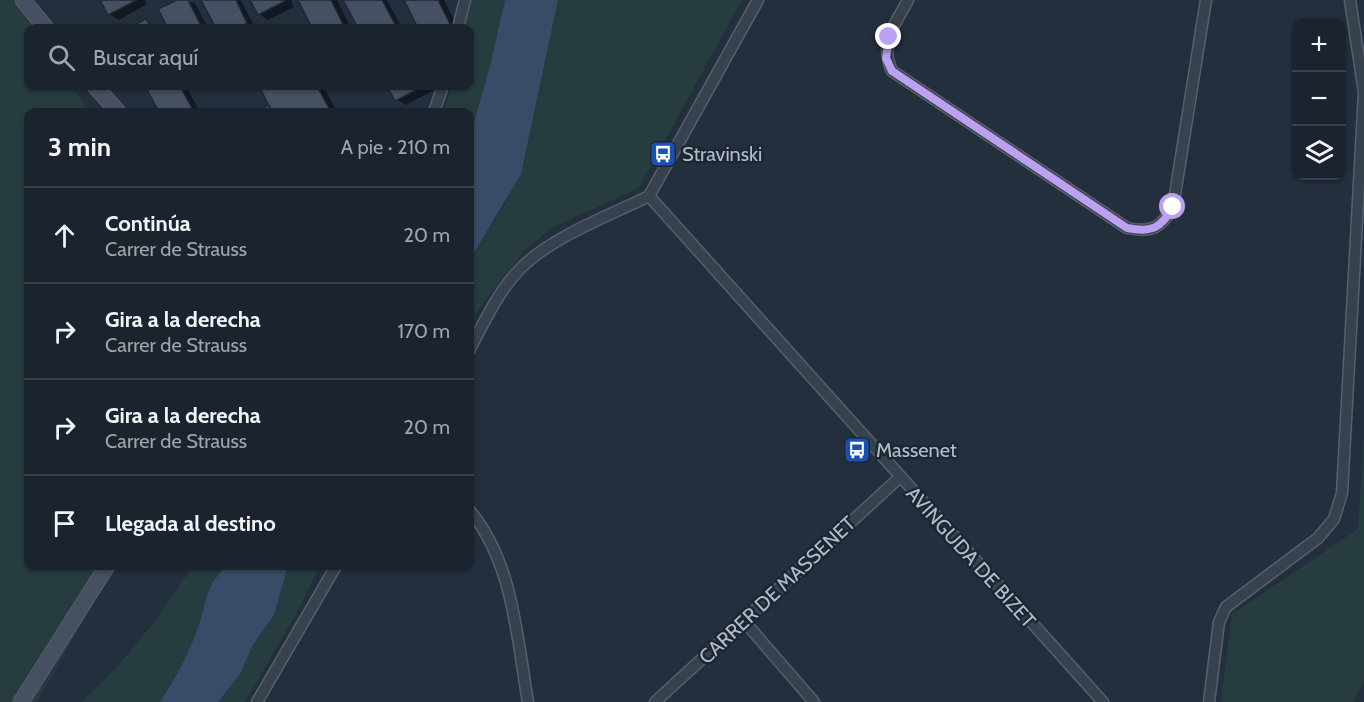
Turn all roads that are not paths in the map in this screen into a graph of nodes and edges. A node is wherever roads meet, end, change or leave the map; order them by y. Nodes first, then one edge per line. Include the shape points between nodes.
1 (23, 0) edge
2 (465, 0) edge
3 (758, 0) edge
4 (908, 0) edge
5 (1206, 0) edge
6 (1351, 0) edge
7 (1364, 3) edge
8 (43, 24) edge
9 (459, 24) edge
10 (93, 90) edge
11 (99, 90) edge
12 (442, 90) edge
13 (1364, 92) edge
14 (104, 108) edge
15 (114, 108) edge
16 (435, 108) edge
17 (649, 196) junction
18 (474, 342) edge
19 (899, 478) junction
20 (474, 516) edge
21 (104, 570) edge
22 (334, 570) edge
23 (744, 621) junction
24 (21, 702) edge
25 (257, 702) edge
26 (528, 702) edge
27 (656, 702) edge
28 (814, 702) edge
29 (1102, 702) edge
30 (1209, 702) edge

1 - 8 main road
2 - 9 street
3 - 17 street
4 - 5 street via 886,47 892,71 1127,228 1138,230 1155,230 1173,207
6 - 7 street
6 - 13 street
10 - 14 main road
11 - 15 main road
12 - 16 street
13 - 30 street via 1342,493 1334,519 1318,538 1226,607 1219,622
17 - 18 street via 535,256 502,293
17 - 19 street, AVINGUDA DE BIZET
19 - 23 street, CARRER DE MASSENET
19 - 29 street, AVINGUDA DE BIZET
20 - 26 street via 484,528 511,602
21 - 24 main road
22 - 25 street
23 - 27 street, CARRER DE MASSENET
23 - 28 street

